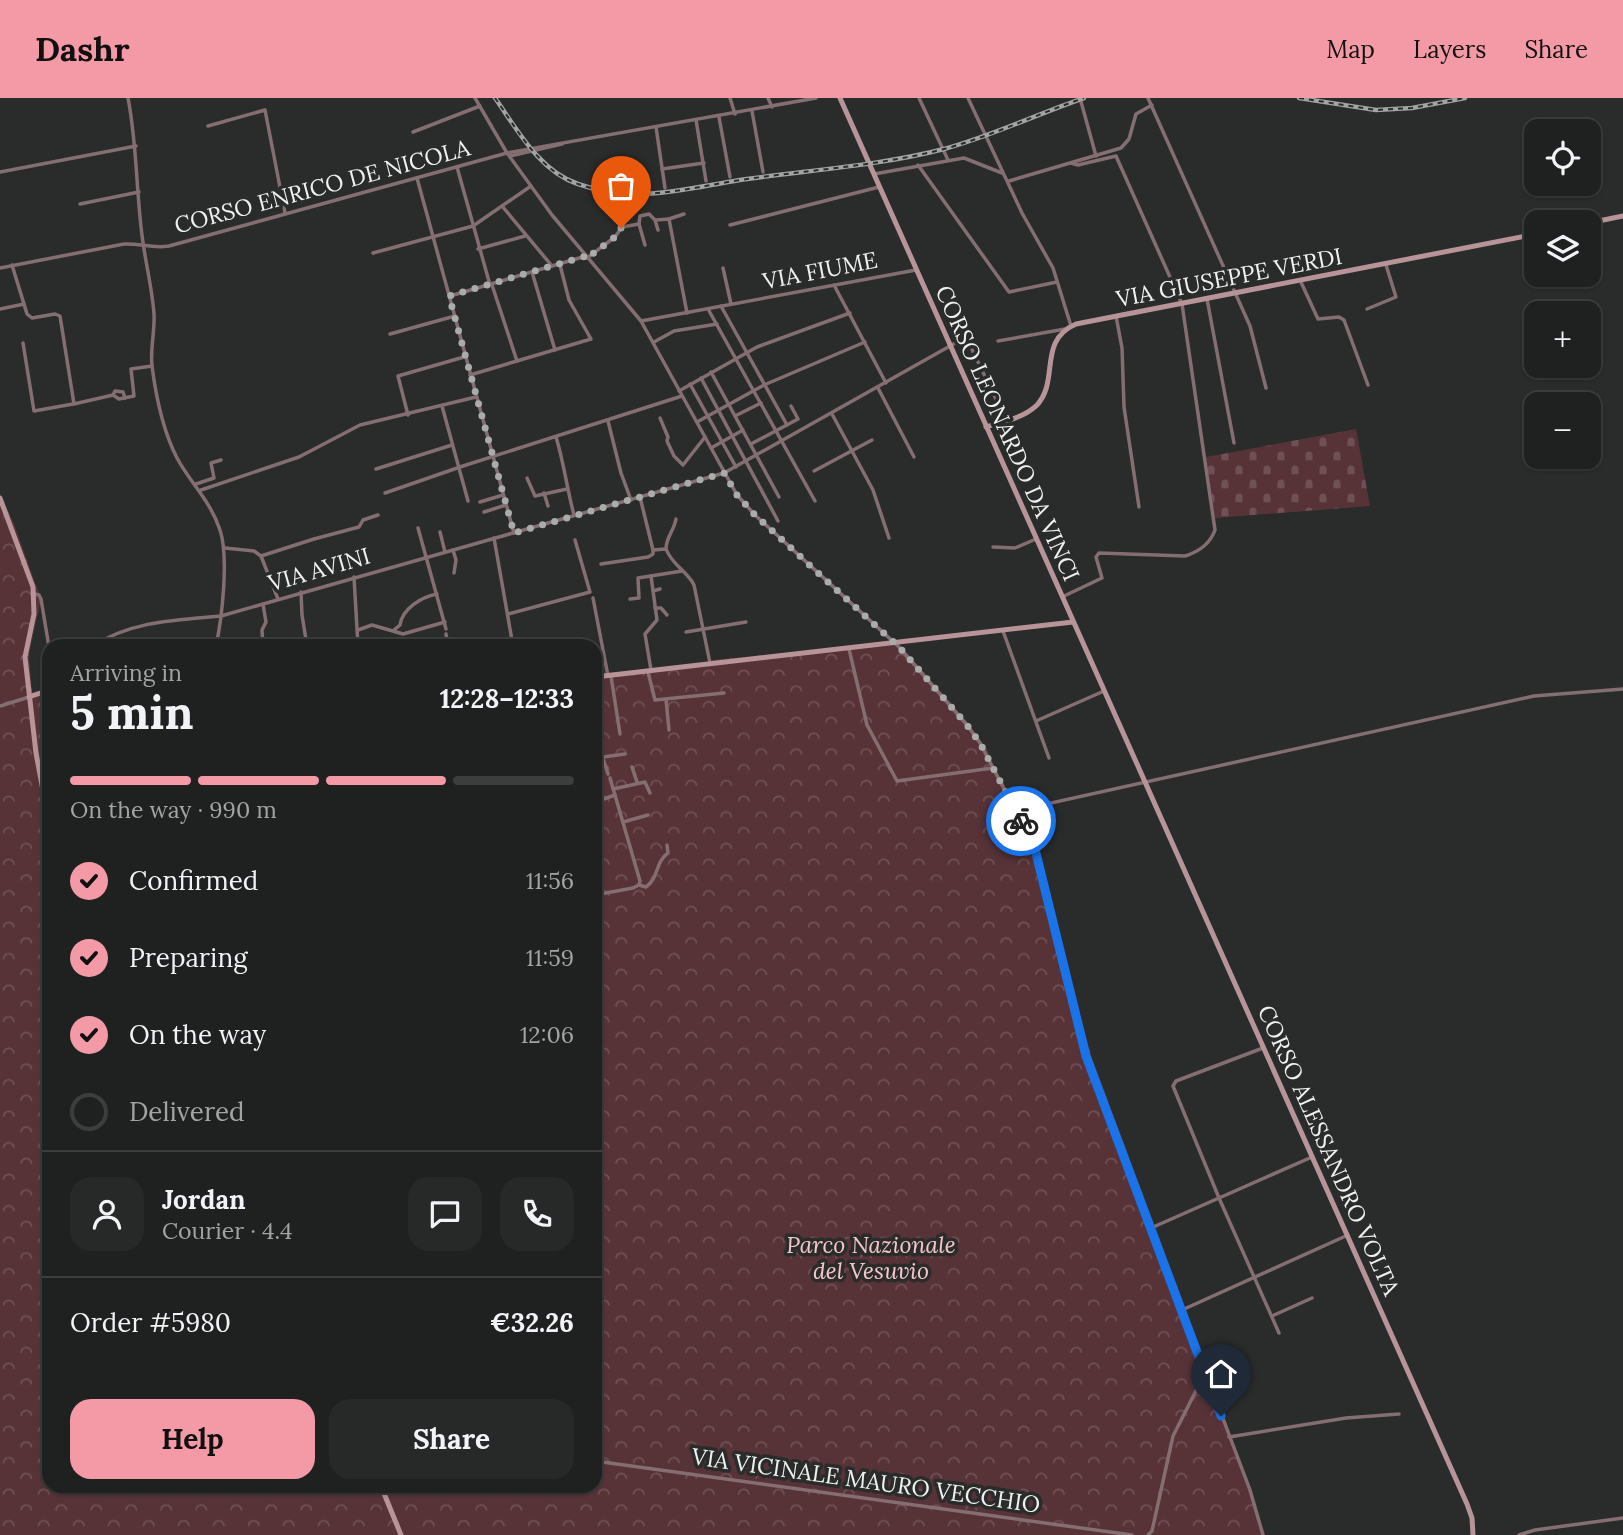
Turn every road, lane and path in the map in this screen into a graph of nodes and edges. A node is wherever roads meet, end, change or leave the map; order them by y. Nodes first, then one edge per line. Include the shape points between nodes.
1 (128, 98) edge
2 (475, 98) edge
3 (730, 98) edge
4 (768, 98) edge
5 (816, 98) edge
6 (839, 98) edge
7 (919, 98) edge
8 (968, 98) edge
9 (1080, 98) edge
10 (1149, 98) edge
11 (792, 100) edge
12 (1152, 105) junction
13 (480, 106) junction
14 (772, 107) junction
15 (752, 111) junction
16 (735, 114) junction
17 (719, 117) junction
18 (696, 120) junction
19 (208, 125) dead end
20 (656, 127) junction
21 (413, 132) dead end
22 (136, 146) junction
23 (509, 155) junction
24 (1096, 156) junction
25 (948, 160) junction
26 (704, 163) junction
27 (1071, 163) junction
28 (918, 165) junction
29 (457, 167) junction
30 (662, 169) junction
31 (0, 172) edge
32 (763, 172) dead end
33 (1004, 173) junction
34 (873, 174) junction
35 (730, 177) dead end
36 (417, 178) junction
37 (706, 181) dead end
38 (1009, 181) junction
39 (531, 186) junction
40 (879, 187) junction
41 (665, 188) dead end
42 (139, 192) junction
43 (80, 204) dead end
44 (502, 206) junction
45 (285, 213) junction
46 (684, 214) dead end
47 (1623, 216) edge
48 (669, 219) junction
49 (656, 220) dead end
50 (1601, 221) edge
51 (639, 224) junction
52 (730, 225) dead end
53 (472, 226) junction
54 (657, 230) dead end
55 (525, 236) junction
56 (1524, 236) edge
57 (433, 237) junction
58 (645, 245) dead end
59 (144, 247) junction
60 (478, 249) junction
61 (373, 253) dead end
62 (586, 257) junction
63 (12, 265) junction
64 (560, 265) junction
65 (1386, 265) junction
66 (552, 266) junction
67 (0, 268) edge
68 (723, 268) dead end
69 (916, 270) junction
70 (532, 272) junction
71 (1300, 280) junction
72 (1057, 282) junction
73 (491, 285) junction
74 (834, 285) junction
75 (1236, 293) junction
76 (449, 296) junction
77 (1207, 299) junction
78 (24, 304) junction
79 (731, 304) junction
80 (1182, 304) junction
81 (722, 306) junction
82 (0, 309) edge
83 (708, 309) junction
84 (1367, 309) dead end
85 (687, 313) junction
86 (850, 313) junction
87 (455, 316) junction
88 (1116, 316) junction
89 (641, 321) junction
90 (717, 324) junction
91 (1068, 328) junction
92 (390, 334) dead end
93 (998, 341) dead end
94 (654, 342) junction
95 (865, 342) junction
96 (23, 343) dead end
97 (950, 347) junction
98 (555, 350) junction
99 (746, 352) junction
100 (465, 356) junction
101 (736, 358) junction
102 (517, 361) junction
103 (152, 366) junction
104 (711, 372) junction
105 (470, 375) junction
106 (701, 378) junction
107 (886, 383) junction
108 (690, 384) junction
109 (764, 385) junction
110 (1368, 385) dead end
111 (1266, 387) dead end
112 (878, 388) junction
113 (679, 391) junction
114 (754, 391) junction
115 (113, 395) junction
116 (682, 396) junction
117 (476, 397) junction
118 (125, 398) junction
119 (761, 402) junction
120 (73, 404) dead end
121 (729, 404) junction
122 (442, 406) junction
123 (791, 407) dead end
124 (718, 411) junction
125 (832, 414) junction
126 (408, 415) junction
127 (707, 416) junction
128 (735, 416) junction
129 (660, 418) dead end
130 (1006, 420) junction
131 (607, 421) junction
132 (697, 422) junction
133 (787, 425) junction
134 (986, 427) junction
135 (743, 430) junction
136 (776, 431) junction
137 (732, 436) junction
138 (556, 437) junction
139 (705, 437) junction
140 (872, 440) dead end
141 (722, 442) junction
142 (782, 442) junction
143 (1234, 443) dead end
144 (751, 444) junction
145 (452, 445) junction
146 (711, 448) junction
147 (852, 451) junction
148 (757, 455) junction
149 (493, 457) junction
150 (914, 457) dead end
151 (221, 460) dead end
152 (746, 461) junction
153 (736, 467) junction
154 (459, 468) junction
155 (376, 469) dead end
156 (814, 471) dead end
157 (724, 473) junction
158 (527, 478) dead end
159 (196, 484) junction
160 (201, 490) junction
161 (568, 492) junction
162 (386, 493) dead end
163 (544, 493) junction
164 (503, 495) junction
165 (640, 497) junction
166 (779, 497) dead end
167 (0, 498) edge
168 (631, 500) junction
169 (815, 501) dead end
170 (468, 502) dead end
171 (480, 502) dead end
172 (506, 505) junction
173 (548, 506) dead end
174 (1139, 507) dead end
175 (484, 512) dead end
176 (378, 515) dead end
177 (575, 515) junction
178 (676, 519) dead end
179 (778, 521) dead end
180 (418, 528) dead end
181 (440, 532) dead end
182 (514, 533) junction
183 (495, 538) junction
184 (889, 538) dead end
185 (1036, 539) junction
186 (575, 540) dead end
187 (993, 547) dead end
188 (225, 548) junction
189 (666, 549) junction
190 (453, 550) junction
191 (653, 550) junction
192 (445, 552) junction
193 (261, 556) junction
194 (426, 557) junction
195 (663, 562) dead end
196 (673, 563) junction
197 (601, 564) dead end
198 (682, 570) junction
199 (454, 573) dead end
200 (651, 576) junction
201 (354, 578) junction
202 (660, 589) dead end
203 (653, 591) junction
204 (301, 592) junction
205 (437, 593) junction
206 (34, 594) junction
207 (1062, 597) junction
208 (278, 598) junction
209 (593, 598) dead end
210 (629, 599) dead end
211 (263, 603) junction
212 (655, 608) junction
213 (508, 614) junction
214 (221, 615) junction
215 (667, 615) dead end
216 (445, 622) junction
217 (746, 622) dead end
218 (1073, 622) junction
219 (358, 630) junction
220 (394, 630) junction
221 (704, 631) junction
222 (1003, 631) junction
223 (686, 632) dead end
224 (48, 639) edge
225 (104, 639) edge
226 (217, 639) edge
227 (263, 639) edge
228 (306, 639) edge
229 (358, 639) edge
230 (447, 639) edge
231 (512, 639) edge
232 (601, 639) edge
233 (602, 642) edge
234 (894, 644) junction
235 (849, 649) junction
236 (710, 665) junction
237 (650, 672) junction
238 (602, 676) edge
239 (609, 676) junction
240 (1623, 689) edge
241 (1104, 691) junction
242 (42, 692) edge
243 (724, 693) dead end
244 (29, 697) junction
245 (666, 699) junction
246 (0, 706) edge
247 (1036, 721) junction
248 (669, 730) dead end
249 (620, 734) dead end
250 (625, 754) dead end
251 (603, 757) joint
252 (1049, 758) dead end
253 (632, 767) dead end
254 (993, 768) junction
255 (637, 782) junction
256 (1145, 782) junction
257 (42, 785) edge
258 (613, 789) junction
259 (650, 793) dead end
260 (615, 796) junction
261 (602, 800) edge
262 (1015, 811) junction
263 (648, 815) dead end
264 (623, 822) junction
265 (667, 845) dead end
266 (639, 886) junction
267 (602, 894) edge
268 (1264, 1048) junction
269 (1313, 1156) junction
270 (1219, 1198) junction
271 (1151, 1228) junction
272 (1348, 1235) junction
273 (1255, 1277) junction
274 (1312, 1298) dead end
275 (1182, 1310) junction
276 (1272, 1317) junction
277 (1279, 1333) dead end
278 (1204, 1375) junction
279 (1399, 1414) dead end
280 (1229, 1437) junction
281 (602, 1462) edge
282 (383, 1493) edge
283 (1623, 1518) edge
284 (401, 1535) edge
285 (1132, 1535) edge
286 (1148, 1535) edge
287 (1263, 1535) edge
288 (1473, 1535) edge
289 (1519, 1535) edge

1 - 22 street
2 - 13 street
3 - 16 street
4 - 14 street
5 - 11 street, CORSO ENRICO DE NICOLA
6 - 34 main road, CORSO LEONARDO DA VINCI
7 - 25 street
8 - 33 street
9 - 24 street
10 - 12 street
11 - 14 street, CORSO ENRICO DE NICOLA
12 - 24 street via 1136,114 1122,148
12 - 75 street
13 - 21 street
13 - 23 street
14 - 15 street, CORSO ENRICO DE NICOLA
15 - 16 street, CORSO ENRICO DE NICOLA
15 - 32 street
16 - 17 street, CORSO ENRICO DE NICOLA
17 - 18 street, CORSO ENRICO DE NICOLA
17 - 35 street
18 - 20 street, CORSO ENRICO DE NICOLA
18 - 26 street
19 - 45 street via 265,110
20 - 23 street, CORSO ENRICO DE NICOLA
20 - 30 street
22 - 31 street
22 - 42 street
23 - 29 street, CORSO ENRICO DE NICOLA
23 - 39 street
24 - 27 street
25 - 28 street
25 - 33 street via 969,159
26 - 30 street
26 - 37 street
27 - 38 street
27 - 80 street via 1116,156
28 - 34 street
28 - 72 street via 1009,292
29 - 36 street, CORSO ENRICO DE NICOLA
29 - 53 street
30 - 41 street
33 - 38 street
34 - 40 main road, CORSO LEONARDO DA VINCI
36 - 45 street, CORSO ENRICO DE NICOLA
36 - 57 street
38 - 72 street
39 - 44 street
39 - 62 street
40 - 52 street
40 - 69 main road, CORSO LEONARDO DA VINCI
42 - 43 street
42 - 59 street
44 - 53 street
44 - 55 street
45 - 59 street, CORSO ENRICO DE NICOLA via 169,246
46 - 48 street
47 - 50 main road
48 - 49 street
48 - 85 street
51 - 54 street via 640,216 650,214
51 - 58 street
51 - 62 street via 621,228
53 - 57 street
53 - 60 street
55 - 60 street
55 - 66 street
56 - 65 main road, VIA GIUSEPPE VERDI
57 - 61 street
57 - 76 street
59 - 63 street, CORSO ENRICO DE NICOLA via 124,244
59 - 103 street via 154,312
60 - 73 street
62 - 64 street
62 - 89 street
63 - 67 street, CORSO ENRICO DE NICOLA
63 - 78 street
64 - 66 street
64 - 98 street via 569,300 591,339
65 - 71 main road, VIA GIUSEPPE VERDI
65 - 84 street via 1396,297
66 - 70 street
68 - 79 street
69 - 74 street, VIA FIUME
69 - 97 main road, CORSO LEONARDO DA VINCI
70 - 73 street
70 - 98 street
71 - 75 main road, VIA GIUSEPPE VERDI
71 - 110 street via 1318,319 1343,320
72 - 91 street
73 - 76 street
73 - 102 street
74 - 79 street, VIA FIUME
74 - 86 street
75 - 77 main road, VIA GIUSEPPE VERDI
75 - 111 street via 1254,334
76 - 87 street
77 - 80 main road, VIA GIUSEPPE VERDI
77 - 143 street
78 - 82 street
78 - 115 street via 32,318 60,316 74,404
79 - 81 street, VIA FIUME
80 - 88 main road, VIA GIUSEPPE VERDI
80 - 207 street via 1214,534 1196,553 1185,556 1099,553 1102,579
81 - 83 street, VIA FIUME
81 - 99 street
83 - 85 street, VIA FIUME
83 - 90 street
85 - 89 street, VIA FIUME
86 - 95 street
86 - 99 street
87 - 92 street
87 - 100 street
88 - 91 main road, VIA GIUSEPPE VERDI
88 - 174 street
89 - 94 street
90 - 94 street via 674,331
90 - 101 street
91 - 93 street
91 - 130 main road via 1054,342 1040,400 1030,411
94 - 113 street
95 - 107 street
95 - 109 street
96 - 120 street via 34,411
97 - 107 street, VIA AVINI
97 - 130 street via 966,337
97 - 134 main road, CORSO LEONARDO DA VINCI
98 - 102 street
99 - 101 street
99 - 109 street
100 - 105 street
100 - 126 street via 398,376
101 - 104 street
101 - 114 street
102 - 105 street
103 - 118 street via 131,369 134,396
103 - 159 street via 171,445
104 - 106 street
104 - 121 street
105 - 117 street
106 - 108 street
106 - 124 street
107 - 112 street, VIA AVINI
108 - 113 street
108 - 127 street
109 - 114 street
109 - 133 street
112 - 125 street, VIA AVINI
112 - 150 street
113 - 116 street
114 - 119 street
114 - 121 street
115 - 118 street
115 - 118 street via 120,390
116 - 131 street
116 - 132 street
117 - 122 street
117 - 149 street
119 - 128 street
119 - 136 street
121 - 124 street
121 - 128 street
122 - 126 street
122 - 145 street
123 - 133 street via 798,419
124 - 127 street
124 - 137 street
125 - 142 street, VIA AVINI
125 - 147 street
126 - 160 street via 360,425 299,457
127 - 132 street
127 - 141 street
128 - 135 street
129 - 139 street via 674,456 683,465
130 - 134 main road
131 - 138 street
131 - 168 street
132 - 139 street
133 - 136 street
134 - 185 main road, CORSO LEONARDO DA VINCI
135 - 137 street
135 - 144 street
136 - 142 street
136 - 144 street
137 - 141 street
137 - 152 street
138 - 149 street
138 - 161 street
139 - 146 street
140 - 147 street
141 - 146 street
141 - 153 street
142 - 148 street, VIA AVINI
142 - 169 street
144 - 148 street
145 - 154 street
145 - 155 street
146 - 157 street
147 - 156 street
147 - 184 street via 873,490
148 - 152 street, VIA AVINI
148 - 166 street
149 - 154 street
149 - 164 street
151 - 159 street via 211,463 214,478
152 - 153 street, VIA AVINI
152 - 179 street
153 - 157 street, VIA AVINI
154 - 162 street
154 - 170 street
157 - 165 street, VIA AVINI
157 - 234 street via 755,515
158 - 163 street via 535,496
159 - 160 street
160 - 188 street
161 - 163 street
161 - 177 street
163 - 173 street
164 - 171 street
164 - 172 street
165 - 168 street, VIA AVINI
165 - 191 street
167 - 206 main road
168 - 177 street, VIA AVINI
172 - 175 street
172 - 182 street
176 - 193 street via 363,520 359,527
177 - 182 street, VIA AVINI
178 - 189 street
180 - 194 street
181 - 192 street
182 - 183 street, VIA AVINI
183 - 190 street, VIA AVINI
183 - 213 street
185 - 187 street via 1015,548
185 - 207 main road, CORSO LEONARDO DA VINCI
186 - 213 street via 590,592
188 - 193 street
188 - 214 street
189 - 191 street
189 - 196 street
190 - 192 street, VIA AVINI
190 - 199 street
191 - 197 street via 648,557
192 - 194 street, VIA AVINI
193 - 208 street
194 - 201 street, VIA AVINI
194 - 205 street
195 - 196 street
196 - 198 street
198 - 200 street
198 - 221 street via 694,585
200 - 203 street
200 - 210 street via 638,578 639,598
201 - 204 street, VIA AVINI
201 - 219 street
202 - 203 street
203 - 212 street
204 - 208 street, VIA AVINI
204 - 228 street
205 - 216 street
205 - 220 street via 421,598 402,615
206 - 224 street via 41,599
206 - 244 main road via 25,657
207 - 218 main road, CORSO LEONARDO DA VINCI
208 - 211 street, VIA AVINI
209 - 232 street
211 - 214 street, VIA AVINI
211 - 227 street
212 - 215 street
212 - 237 street via 656,622 645,634
213 - 231 street
214 - 225 street, VIA AVINI via 144,624
214 - 226 street
216 - 220 street via 403,634
216 - 230 street
217 - 221 street
218 - 222 main road
218 - 241 main road, CORSO LEONARDO DA VINCI
219 - 220 street via 372,625
219 - 229 street
221 - 223 street
221 - 236 street
222 - 234 main road
222 - 247 street
233 - 239 street
234 - 235 main road
234 - 254 street via 967,725
235 - 236 main road
235 - 254 street via 867,725 897,781
236 - 237 main road
237 - 239 main road
237 - 245 street via 655,700
238 - 239 main road
239 - 249 street
240 - 256 street via 1534,696
241 - 247 street
241 - 256 main road, CORSO LEONARDO DA VINCI
242 - 244 main road
243 - 245 street
244 - 246 street
244 - 257 main road
245 - 248 street
247 - 252 street
250 - 251 street
251 - 258 street
253 - 255 street
254 - 262 street
255 - 258 street
255 - 259 street via 645,782
256 - 262 street
256 - 268 main road, CORSO ALESSANDRO VOLTA
258 - 260 street
260 - 261 street
260 - 264 street
262 - 271 street via 1034,845 1086,1056
263 - 264 street
264 - 266 street
265 - 266 street via 668,853 656,867 653,880 646,887
266 - 267 street
268 - 269 main road, CORSO ALESSANDRO VOLTA
268 - 270 street via 1173,1086
269 - 270 street
269 - 272 main road, CORSO ALESSANDRO VOLTA
270 - 271 street
270 - 273 street
271 - 275 street
272 - 273 street
272 - 288 main road, CORSO ALESSANDRO VOLTA via 1467,1504
273 - 275 street
273 - 276 street
274 - 276 street
275 - 278 street
276 - 277 street
278 - 280 street
278 - 286 street via 1172,1436
279 - 280 street
280 - 287 street
281 - 285 street, VIA VICINALE MAURO VECCHIO
282 - 284 main road
283 - 289 street

